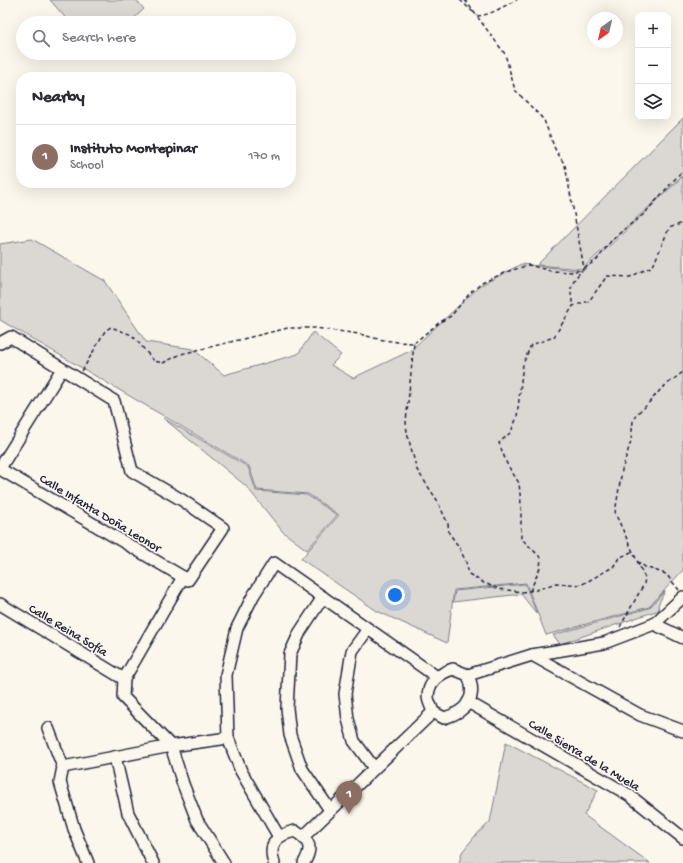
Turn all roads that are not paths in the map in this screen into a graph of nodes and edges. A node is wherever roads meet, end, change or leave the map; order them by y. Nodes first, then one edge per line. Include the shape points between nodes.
1 (0, 343) edge
2 (62, 369) junction
3 (0, 468) edge
4 (185, 578) junction
5 (683, 596) edge
6 (323, 598) junction
7 (0, 604) edge
8 (654, 624) junction
9 (368, 629) junction
10 (683, 638) edge
11 (532, 655) junction
12 (468, 675) junction
13 (437, 677) junction
14 (124, 679) junction
15 (468, 702) junction
16 (433, 712) junction
17 (48, 728) dead end
18 (683, 731) edge
19 (228, 738) junction
20 (171, 746) junction
21 (115, 758) junction
22 (63, 767) junction
23 (374, 768) junction
24 (330, 810) junction
25 (279, 837) junction
26 (303, 837) junction
27 (683, 838) edge
28 (88, 863) edge
29 (153, 863) edge
30 (224, 863) edge
31 (274, 863) edge
32 (304, 863) edge

1 - 2 street via 11,337
2 - 3 street
2 - 4 street via 114,401 132,470 222,528
3 - 4 street, Calle Infanta Doña Leonor
4 - 14 street
5 - 8 street
6 - 9 street
6 - 19 street via 274,563 237,628 226,675
6 - 24 street via 300,632 290,654 287,708 290,735 302,769
7 - 14 street, Calle Reina Sofía
8 - 10 street
8 - 11 street via 604,643
9 - 13 street
9 - 23 street via 352,651 345,694 354,740
11 - 12 street
11 - 18 street via 640,715
12 - 13 street via 453,669
12 - 15 street via 472,691
13 - 16 street via 431,684 428,697
14 - 20 street via 123,697
15 - 16 street via 457,714 444,718
15 - 27 street, Calle Sierra de la Muela via 629,794
16 - 23 street
17 - 22 street
19 - 20 street
19 - 25 street via 241,771
20 - 21 street
20 - 30 street via 197,820
21 - 22 street
21 - 29 street via 128,813
22 - 28 street via 60,782 74,829
23 - 24 street
24 - 26 street
25 - 26 street via 295,831
25 - 31 street via 271,854
26 - 32 street via 309,844 309,853

